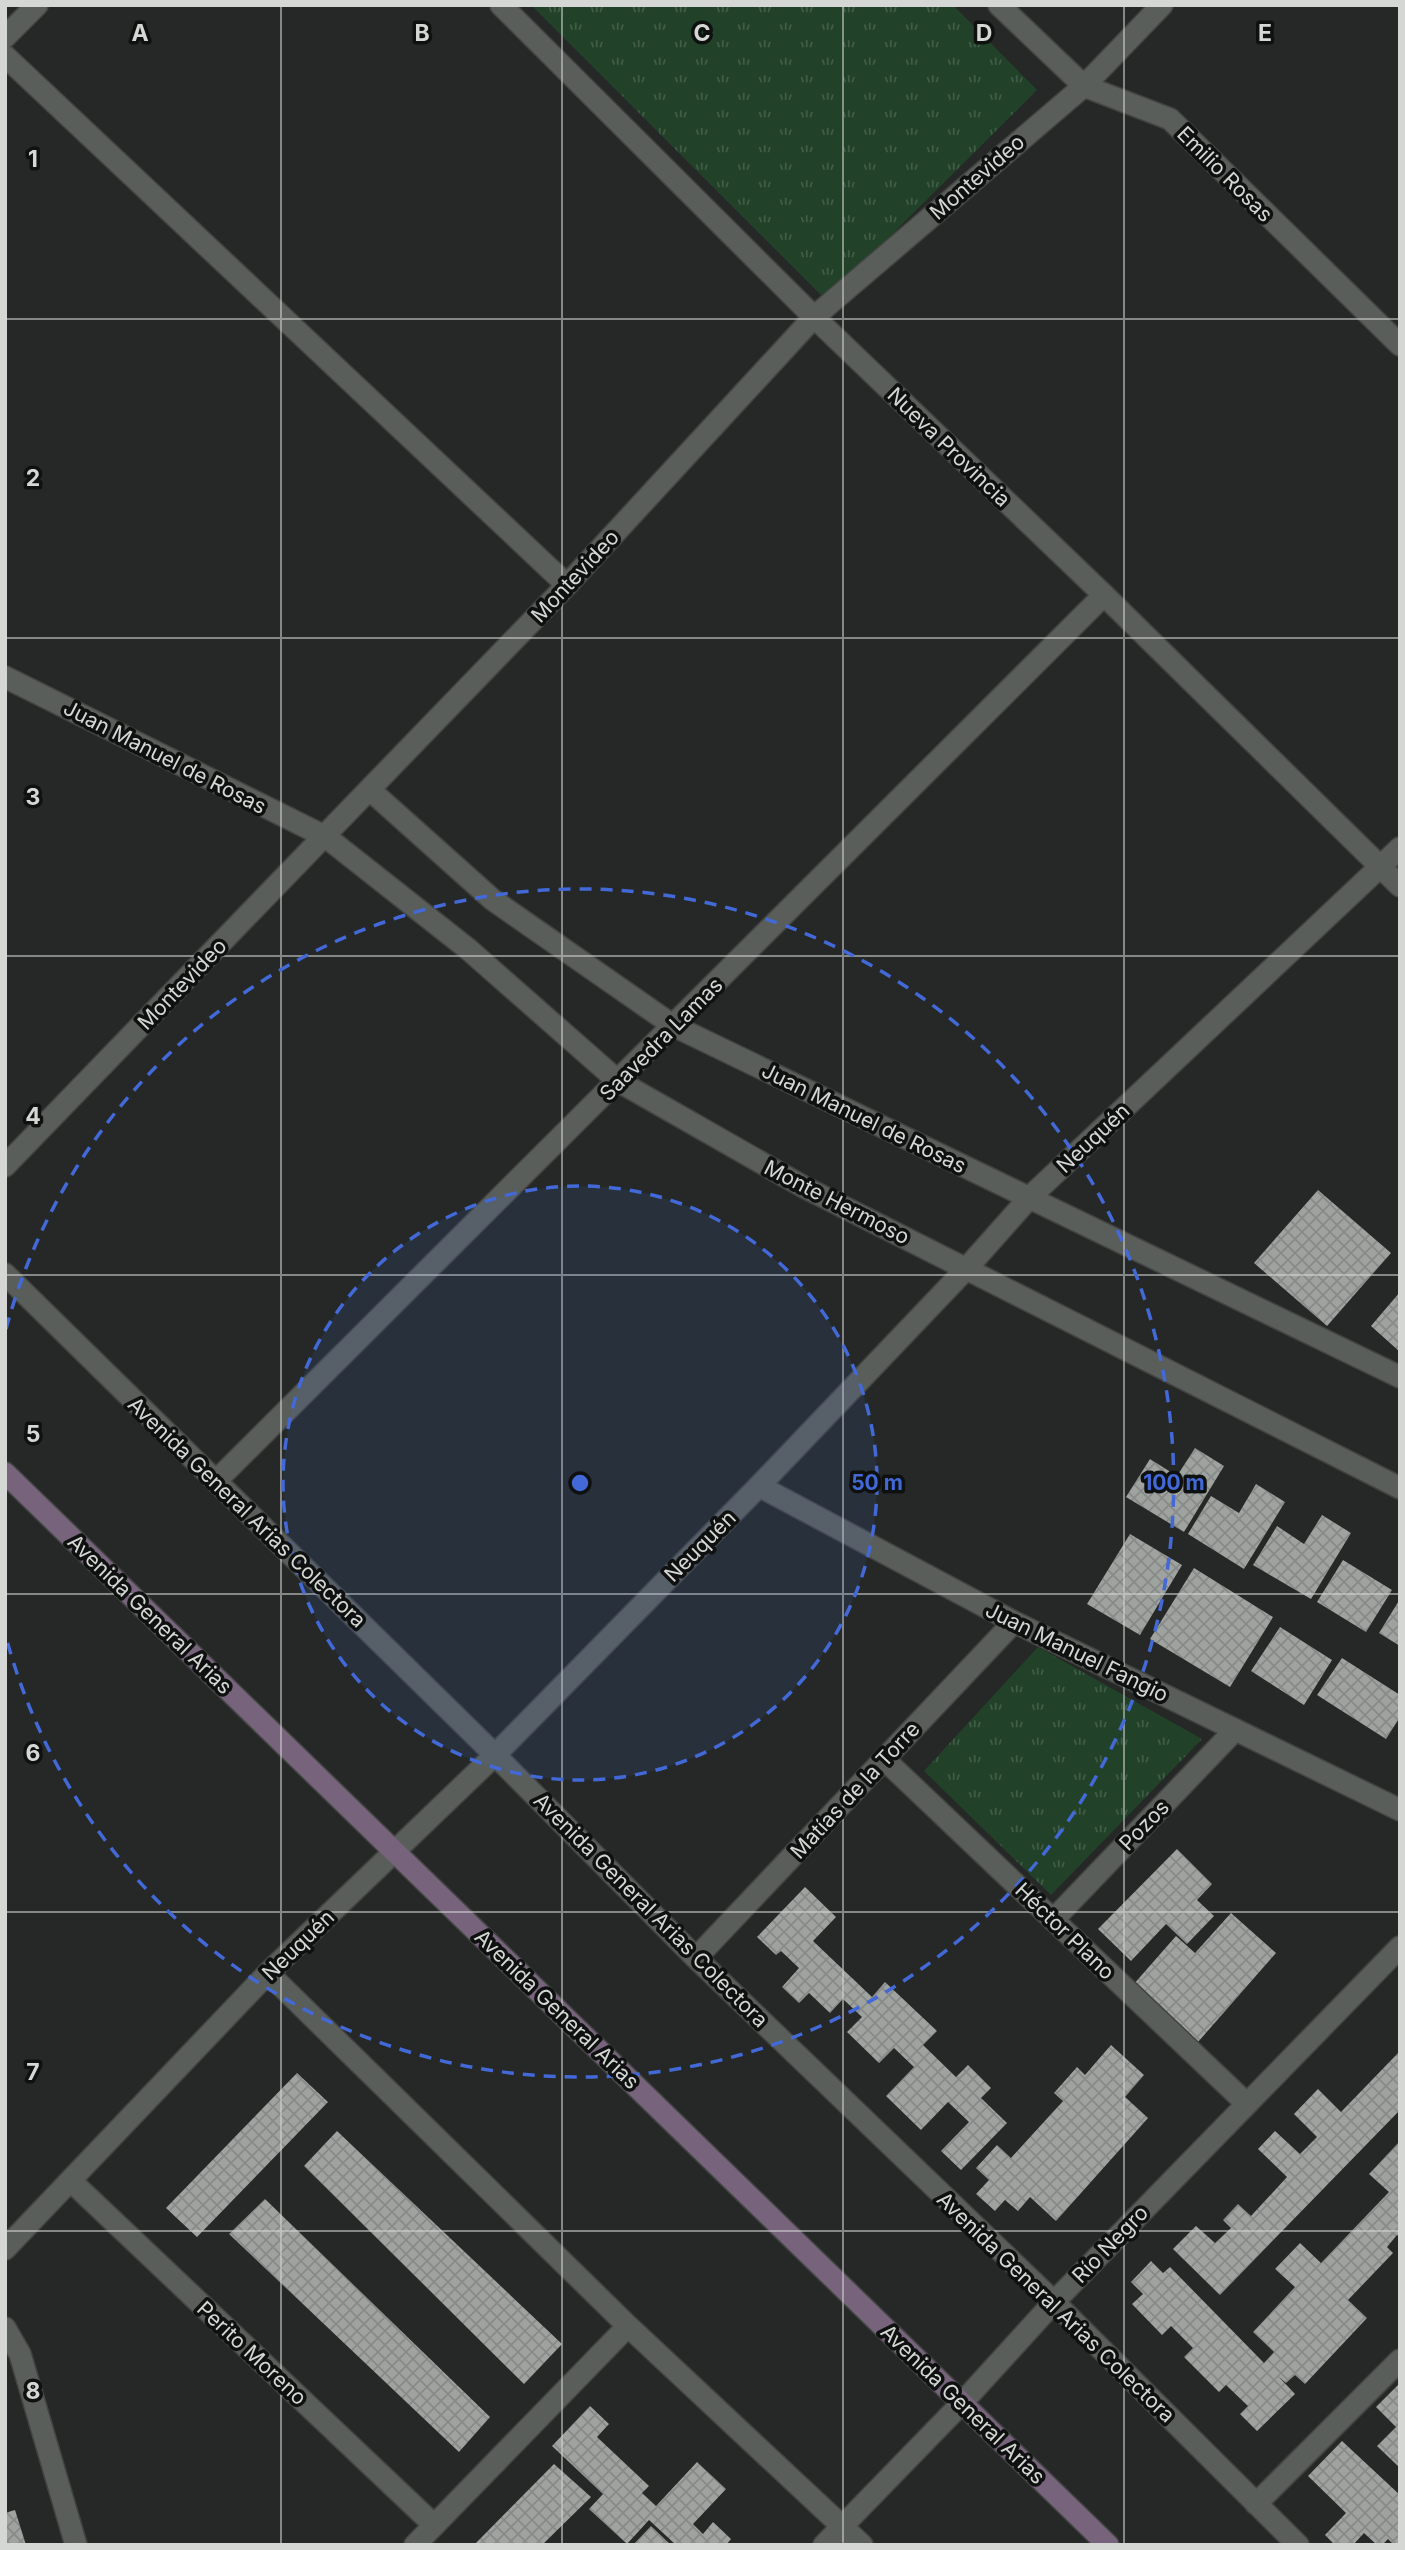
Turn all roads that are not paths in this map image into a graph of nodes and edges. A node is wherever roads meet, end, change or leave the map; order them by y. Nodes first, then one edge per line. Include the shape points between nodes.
1 (37, 5) edge
2 (501, 5) edge
3 (999, 5) edge
4 (1162, 5) edge
5 (5, 37) edge
6 (5, 56) edge
7 (1084, 86) junction
8 (814, 317) junction
9 (1400, 345) edge
10 (567, 585) junction
11 (1104, 595) junction
12 (5, 677) edge
13 (370, 790) junction
14 (326, 837) junction
15 (1400, 848) edge
16 (1381, 867) junction
17 (1400, 886) edge
18 (674, 1027) junction
19 (618, 1081) junction
20 (5, 1166) edge
21 (1030, 1197) junction
22 (967, 1268) junction
23 (5, 1274) edge
24 (1400, 1377) edge
25 (5, 1473) edge
26 (215, 1481) junction
27 (759, 1486) junction
28 (1400, 1488) edge
29 (1014, 1622) junction
30 (1235, 1730) junction
31 (495, 1755) junction
32 (884, 1759) junction
33 (1400, 1810) edge
34 (395, 1852) junction
35 (1053, 1920) junction
36 (1400, 1947) edge
37 (696, 1958) junction
38 (268, 1973) junction
39 (1247, 2104) junction
40 (71, 2181) junction
41 (5, 2249) edge
42 (1054, 2302) junction
43 (628, 2326) junction
44 (5, 2328) edge
45 (1400, 2360) edge
46 (962, 2403) junction
47 (1256, 2504) junction
48 (434, 2525) junction
49 (843, 2526) junction
50 (76, 2545) edge
51 (415, 2545) edge
52 (824, 2545) edge
53 (862, 2545) edge
54 (1108, 2545) edge
55 (1297, 2545) edge

1 - 5 street
2 - 8 street, Nueva Provincia
3 - 7 street, Emilio Rosas
4 - 7 street, Montevideo
6 - 10 street
7 - 8 street, Montevideo
7 - 9 street, Emilio Rosas via 1170,119
8 - 10 street, Montevideo
8 - 11 street, Nueva Provincia
10 - 13 street, Montevideo
11 - 16 street, Nueva Provincia
11 - 18 street, Saavedra Lamas
12 - 14 street, Juan Manuel de Rosas
13 - 14 street, Montevideo
13 - 18 street, Juan Manuel de Rosas via 493,900
14 - 19 street, Monte Hermoso via 468,949
14 - 20 street, Montevideo
15 - 16 street, Neuquén
16 - 17 street, Nueva Provincia
16 - 21 street, Neuquén
18 - 19 street, Saavedra Lamas
18 - 21 street, Juan Manuel de Rosas
19 - 22 street, Monte Hermoso via 804,1187
19 - 26 street, Saavedra Lamas
21 - 22 street, Neuquén
21 - 24 street, Juan Manuel de Rosas
22 - 27 street, Neuquén
22 - 28 street, Monte Hermoso
23 - 26 street, Avenida General Arias Colectora
25 - 34 main road, Avenida General Arias
26 - 31 street, Avenida General Arias Colectora
27 - 29 street, Juan Manuel Fangio
27 - 31 street, Neuquén
29 - 30 street, Juan Manuel Fangio
29 - 32 street, Matías de la Torre
30 - 33 street, Juan Manuel Fangio
30 - 35 street, Pozos
31 - 34 street, Neuquén
31 - 37 street, Avenida General Arias Colectora
32 - 35 street, Héctor Plano
32 - 37 street, Matías de la Torre
34 - 38 street, Neuquén
34 - 46 main road, Avenida General Arias
35 - 39 street, Héctor Plano
36 - 39 street, Río Negro
37 - 42 street, Avenida General Arias Colectora
38 - 40 street, Neuquén
38 - 43 street
39 - 42 street, Río Negro
40 - 41 street, Neuquén
40 - 48 street, Perito Moreno
42 - 46 street, Río Negro
42 - 47 street, Avenida General Arias Colectora
43 - 48 street
43 - 49 street
44 - 50 street via 20,2354
45 - 47 street
46 - 49 street, Río Negro
46 - 54 main road, Avenida General Arias
47 - 55 street, Avenida General Arias Colectora
48 - 51 street
49 - 52 street, Río Negro
49 - 53 street

